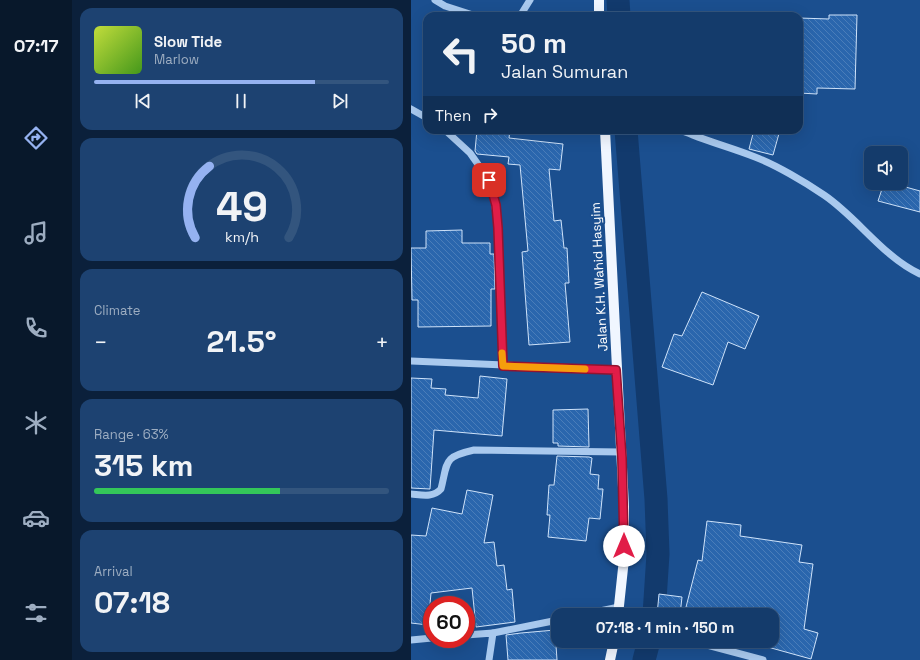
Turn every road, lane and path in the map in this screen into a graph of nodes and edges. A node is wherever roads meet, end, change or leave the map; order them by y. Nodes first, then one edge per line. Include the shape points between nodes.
1 (435, 0) edge
2 (530, 0) edge
3 (599, 0) edge
4 (464, 12) edge
5 (522, 12) edge
6 (599, 12) edge
7 (411, 109) edge
8 (423, 116) edge
9 (449, 134) edge
10 (605, 134) edge
11 (690, 134) edge
12 (920, 274) edge
13 (411, 362) edge
14 (503, 366) junction
15 (616, 370) junction
16 (621, 452) junction
17 (411, 494) edge
18 (619, 608) edge
19 (551, 621) edge
20 (493, 633) junction
21 (475, 634) edge
22 (423, 639) edge
23 (411, 640) edge
24 (613, 648) edge
25 (718, 648) edge
26 (489, 660) edge
27 (610, 660) edge
28 (763, 660) edge

1 - 4 street
2 - 5 street
3 - 6 main road
7 - 8 street
9 - 14 street via 481,167 495,198
10 - 15 main road, Jalan K.H. Wahid Hasyim
11 - 12 street via 756,157 810,186 839,206 903,264
13 - 14 street
14 - 15 street
15 - 16 main road, Jalan K.H. Wahid Hasyim
16 - 17 street via 474,450 455,454 450,459 438,493
16 - 18 main road, Jalan K.H. Wahid Hasyim via 624,559
19 - 20 street
20 - 21 street
20 - 26 street
22 - 23 street
24 - 27 main road
25 - 28 street

